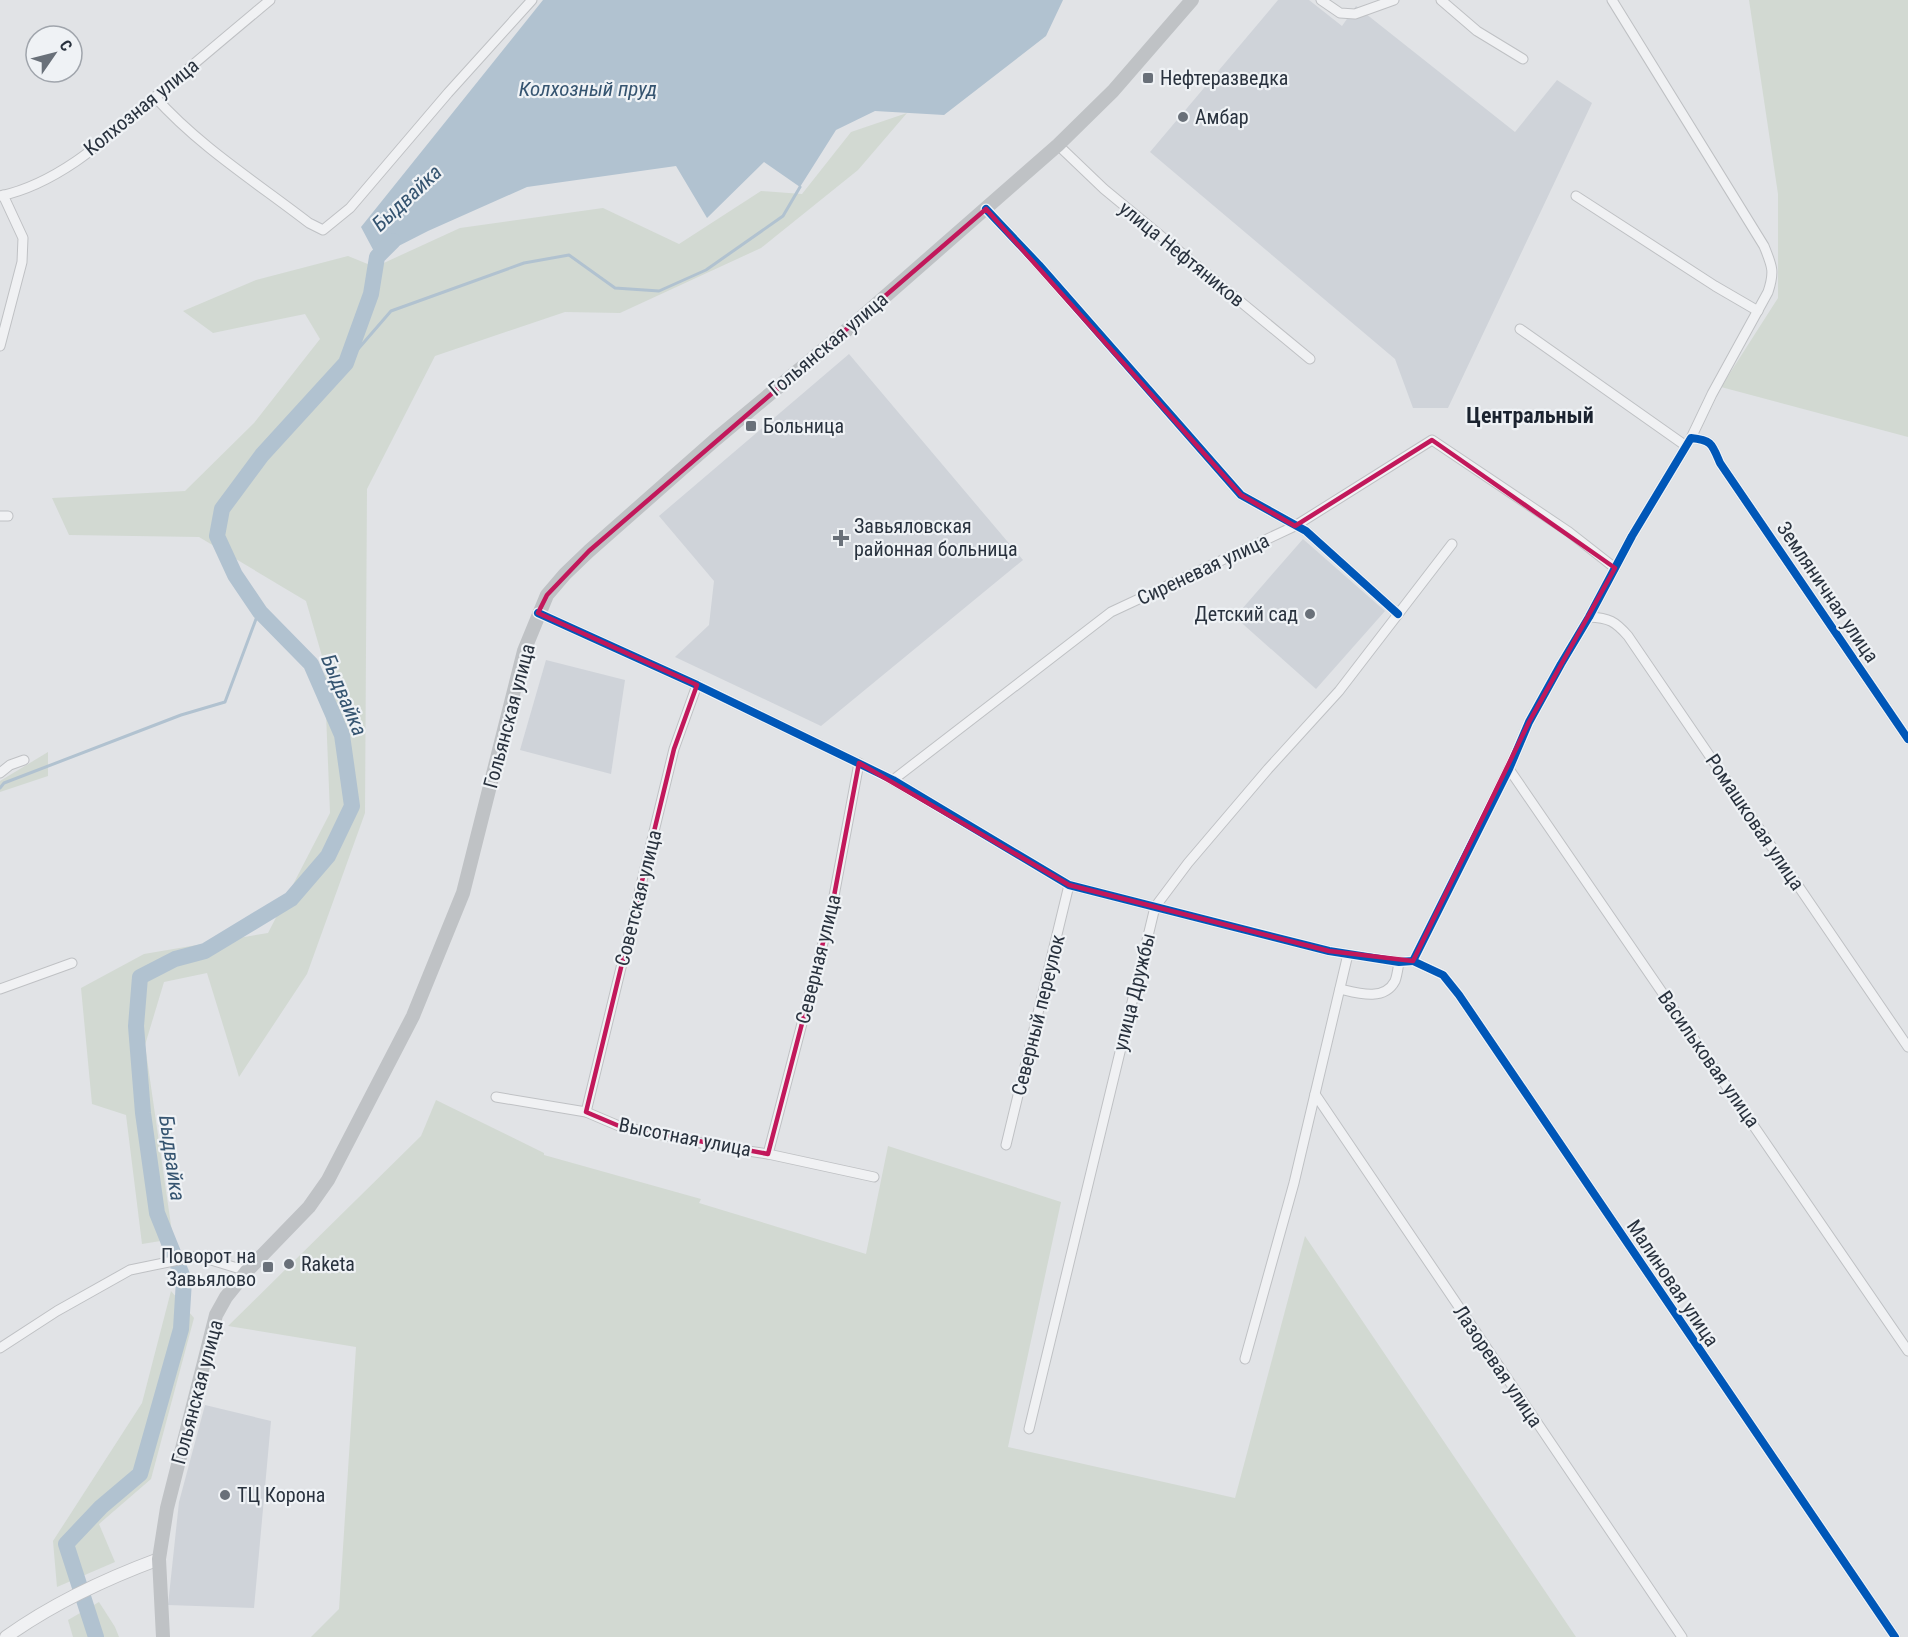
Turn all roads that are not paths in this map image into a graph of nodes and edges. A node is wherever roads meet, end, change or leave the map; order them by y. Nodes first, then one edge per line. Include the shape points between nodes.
1 (270, 0) edge
2 (532, 0) edge
3 (1192, 0) edge
4 (1321, 0) edge
5 (1394, 0) edge
6 (1441, 0) edge
7 (1612, 0) edge
8 (1523, 58) dead end
9 (155, 97) junction
10 (1058, 145) junction
11 (2, 195) edge
12 (1576, 196) dead end
13 (986, 208) junction
14 (1758, 311) junction
15 (1520, 329) dead end
16 (0, 346) edge
17 (1310, 359) dead end
18 (1689, 442) junction
19 (1296, 526) junction
20 (1452, 544) dead end
21 (1615, 567) junction
22 (538, 613) junction
23 (1398, 614) junction
24 (1589, 617) junction
25 (697, 685) junction
26 (1908, 740) edge
27 (24, 760) dead end
28 (859, 763) junction
29 (1509, 769) junction
30 (0, 773) edge
31 (893, 780) junction
32 (1069, 885) junction
33 (1155, 907) junction
34 (1348, 954) junction
35 (1413, 961) junction
36 (1399, 962) junction
37 (72, 963) dead end
38 (0, 989) edge
39 (1340, 989) junction
40 (1908, 1047) edge
41 (1315, 1094) junction
42 (496, 1096) dead end
43 (586, 1112) junction
44 (1006, 1144) dead end
45 (768, 1154) junction
46 (874, 1178) dead end
47 (247, 1271) junction
48 (0, 1348) edge
49 (1908, 1351) edge
50 (1245, 1359) dead end
51 (1029, 1430) dead end
52 (159, 1559) junction
53 (6, 1637) edge
54 (163, 1637) edge
55 (1682, 1637) edge
56 (1895, 1637) edge

1 - 9 street, Колхозная улица
2 - 9 street via 350,208 323,231 208,149
3 - 10 main road, Гольянская улица via 1113,91
4 - 5 street via 1340,13 1355,14
6 - 8 street via 1477,31
7 - 14 street via 1764,246 1773,277
9 - 11 street, Колхозная улица via 56,173
10 - 13 main road, Гольянская улица
10 - 17 street, улица Нефтяников via 1104,189
11 - 16 street via 23,238 22,262
12 - 14 street
13 - 19 street via 1241,495
13 - 22 main road, Гольянская улица via 589,551 547,595
14 - 18 street
15 - 18 street, Земляничная улица
18 - 21 street
18 - 26 street, Земляничная улица via 1706,440 1712,444 1720,462
19 - 21 street, Сиреневая улица via 1432,441
19 - 23 street
19 - 31 street, Сиреневая улица via 1111,612
20 - 23 street, улица Дружбы
21 - 24 street
22 - 25 street
22 - 47 main road, Гольянская улица via 524,651 463,893 413,1016 328,1180 309,1207
23 - 33 street, улица Дружбы via 1340,691 1217,829
24 - 29 street via 1529,722
24 - 40 street, Ромашковая улица via 1612,621 1628,636
25 - 28 street
25 - 43 street, Советская улица via 674,749
27 - 30 street
28 - 31 street
28 - 45 street, Северная улица via 831,912
29 - 35 street
29 - 49 street, Васильковая улица
31 - 32 street
32 - 33 street
32 - 44 street, Северный переулок
33 - 34 street
33 - 51 street, улица Дружбы
34 - 36 street
34 - 39 street
35 - 36 street
35 - 56 street, Малиновая улица via 1443,975 1459,995
36 - 39 street via 1394,982 1384,992 1370,995
37 - 38 street
39 - 41 street
41 - 50 street
41 - 55 street, Лазоревая улица
42 - 43 street, Высотная улица
43 - 45 street, Высотная улица via 619,1126
45 - 46 street, Высотная улица
47 - 48 street via 198,1256 130,1270
47 - 52 main road, Гольянская улица via 216,1315 167,1508
52 - 53 street via 62,1602
52 - 54 main road, Гольянская улица

